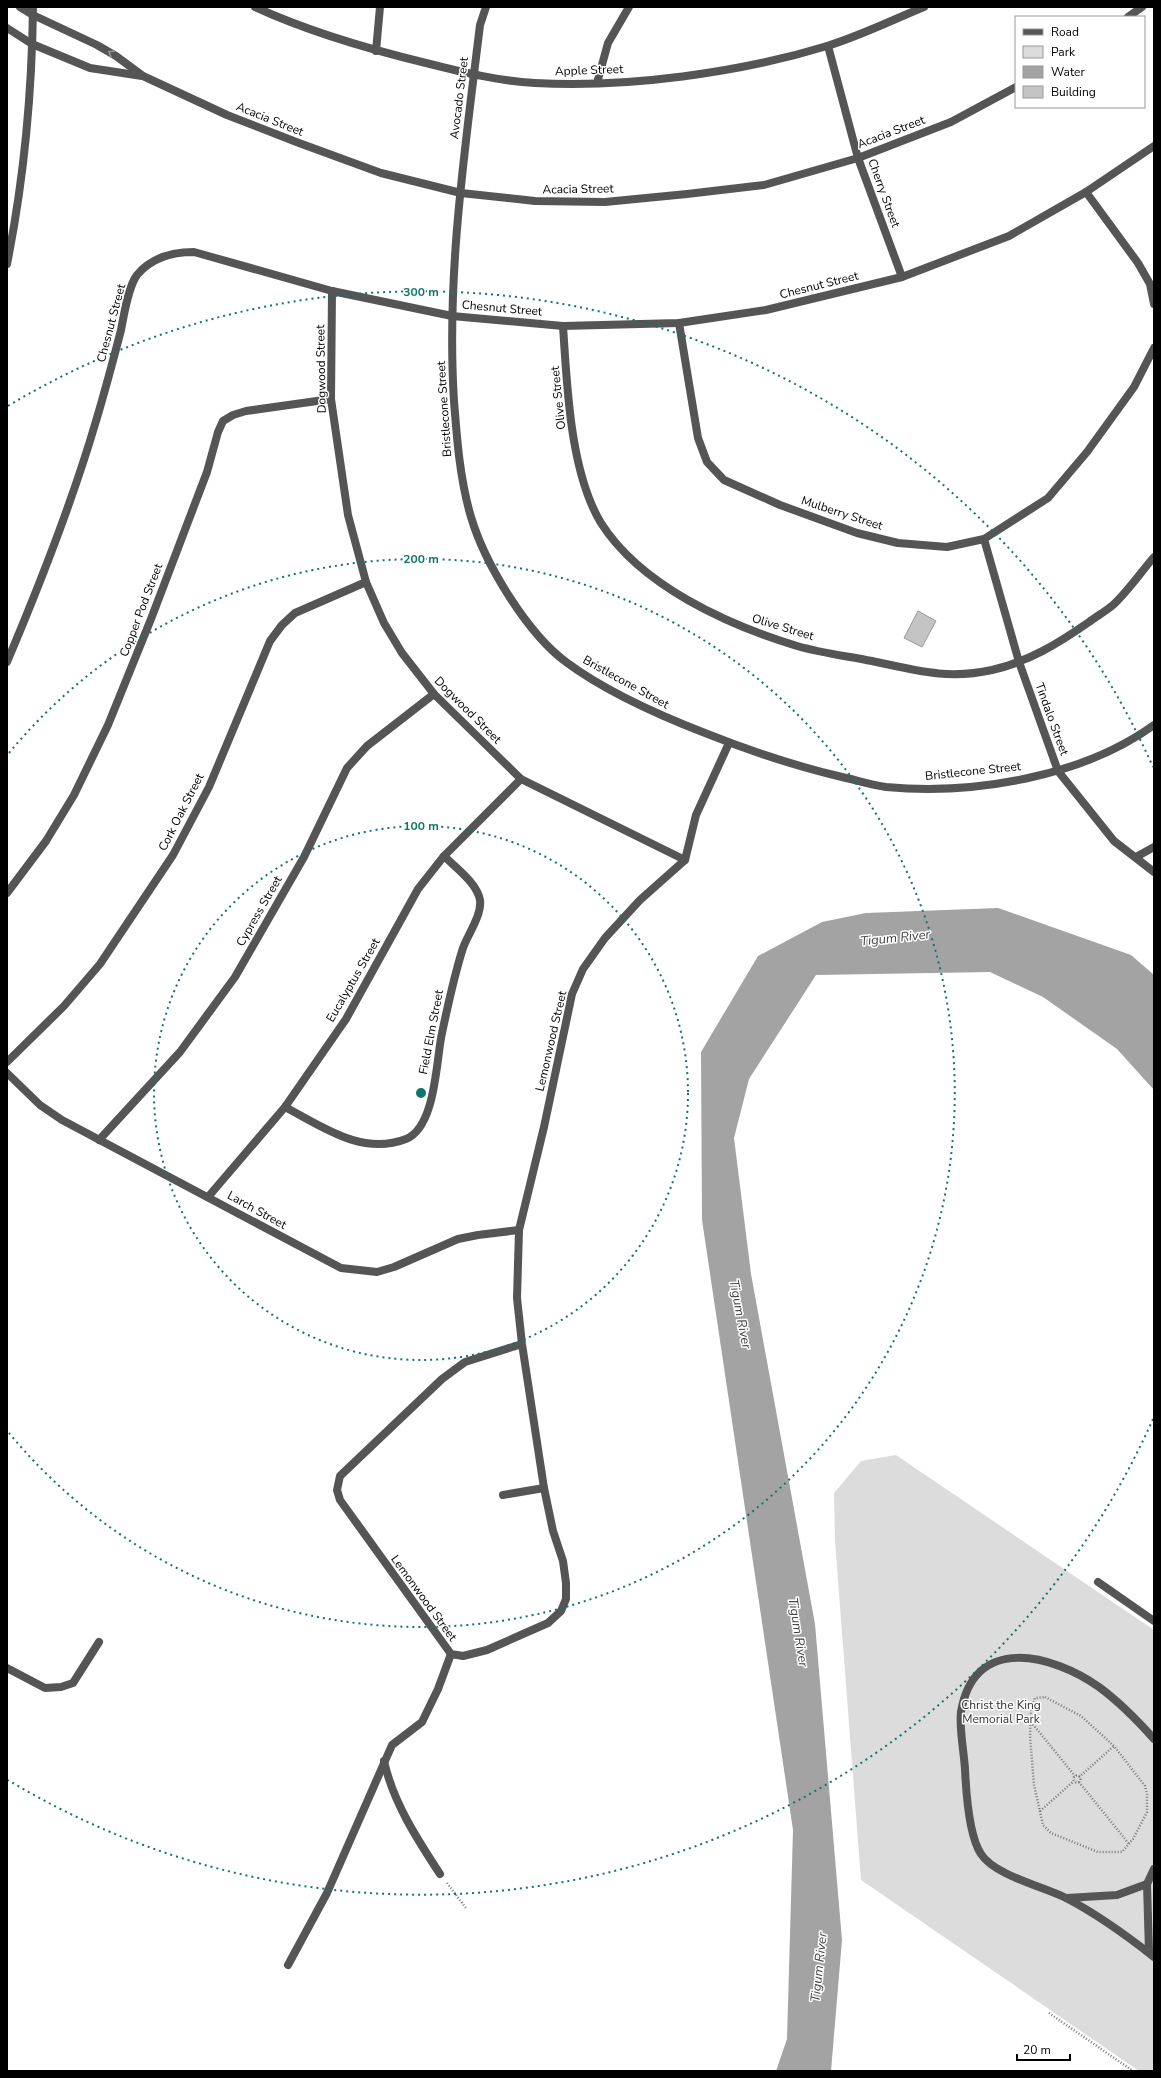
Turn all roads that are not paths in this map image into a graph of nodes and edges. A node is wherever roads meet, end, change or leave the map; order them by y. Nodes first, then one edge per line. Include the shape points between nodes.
1 (20, 7) edge
2 (255, 7) edge
3 (380, 7) edge
4 (486, 7) edge
5 (629, 7) edge
6 (924, 7) edge
7 (1142, 7) edge
8 (264, 9) edge
9 (33, 11) edge
10 (1129, 16) edge
11 (7, 28) edge
12 (32, 44) junction
13 (828, 46) junction
14 (376, 51) junction
15 (474, 75) junction
16 (143, 76) junction
17 (597, 83) junction
18 (1015, 88) edge
19 (1154, 146) edge
20 (858, 158) junction
21 (1086, 192) junction
22 (461, 193) junction
23 (7, 264) edge
24 (902, 277) junction
25 (332, 291) junction
26 (1154, 304) edge
27 (452, 316) junction
28 (679, 323) junction
29 (563, 326) junction
30 (1154, 348) edge
31 (330, 399) junction
32 (984, 539) junction
33 (1154, 556) edge
34 (366, 582) junction
35 (7, 662) edge
36 (1019, 662) junction
37 (434, 694) junction
38 (1154, 725) edge
39 (729, 743) junction
40 (1058, 771) junction
41 (521, 779) junction
42 (1154, 847) edge
43 (444, 856) junction
44 (1136, 857) junction
45 (685, 860) junction
46 (1154, 872) edge
47 (7, 894) edge
48 (7, 1062) edge
49 (7, 1073) edge
50 (285, 1107) junction
51 (99, 1140) junction
52 (208, 1197) junction
53 (519, 1230) junction
54 (522, 1344) junction
55 (544, 1488) junction
56 (503, 1495) dead end
57 (1098, 1582) dead end
58 (1154, 1621) edge
59 (99, 1642) dead end
60 (451, 1654) junction
61 (7, 1668) edge
62 (1154, 1739) edge
63 (384, 1761) junction
64 (1154, 1869) edge
65 (440, 1874) road end
66 (1147, 1884) junction
67 (1066, 1898) junction
68 (1151, 1954) edge
69 (288, 1965) dead end

1 - 9 street, Acacia Street
2 - 8 street, Apple Street
3 - 14 street
4 - 15 street, Avocado Street via 480,25
5 - 17 street via 608,43
6 - 13 street, Apple Street
7 - 10 street
8 - 14 street, Apple Street
9 - 12 street
16 -> 9 street, Acacia Street via 116,56
11 - 12 street, Acacia Street
12 - 16 street, Acacia Street via 90,68
12 - 23 street via 26,133
13 - 17 street, Apple Street via 762,63 706,73 654,80
13 - 20 street, Cherry Street
14 - 15 street, Apple Street
15 - 17 street, Apple Street via 534,83
15 - 22 street, Avocado Street
16 - 22 street, Acacia Street via 228,115 373,171
18 - 20 street, Acacia Street via 951,122
19 - 21 street, Chesnut Street
20 - 22 street, Acacia Street via 764,184 605,202 535,201
20 - 24 street, Cherry Street
21 - 24 street, Chesnut Street via 1009,236
21 - 26 street via 1138,263 1150,284
22 - 27 street, Bristlecone Street
24 - 28 street, Chesnut Street via 766,310
25 - 27 street, Chesnut Street
25 - 31 street, Dogwood Street
25 - 35 street, Chesnut Street via 194,252 177,252 163,257 145,267 136,276 90,439 48,562
27 - 29 street, Chesnut Street
27 - 39 street, Bristlecone Street via 452,365 460,471 471,518 491,568 539,636 566,662 669,719
28 - 29 street, Chesnut Street
28 - 32 street, Mulberry Street via 698,438 707,462 724,480 780,505 857,533 898,543 947,547
29 - 36 street, Olive Street via 569,411 583,479 600,522 620,548 654,577 696,604 739,625 798,646 936,674 963,675
30 - 32 street, Mulberry Street via 1134,387 1087,452 1048,498
31 - 34 street, Dogwood Street via 348,515
31 - 47 street, Copper Pod Street via 246,411 223,421 207,472 108,726 74,795 46,841
32 - 36 street, Tindalo Street
33 - 36 street, Olive Street via 1113,605 1060,642
34 - 37 street, Dogwood Street via 384,623 402,653
34 - 48 street, Cork Oak Street via 295,613 278,630 270,641 209,787 173,856 100,964 64,1006
36 - 40 street, Tindalo Street
37 - 41 street, Dogwood Street
37 - 51 street, Cypress Street via 367,746 347,768 304,857 235,977 180,1052
38 - 40 street, Bristlecone Street via 1140,736 1101,757
39 - 40 street, Bristlecone Street via 816,770 883,786 939,789 1012,781
39 - 45 street via 696,815
40 - 44 street, Tindalo Street via 1114,841
41 - 43 street, Eucalyptus Street
41 - 45 street, Dogwood Street
42 - 44 street
43 - 50 street, Eucalyptus Street via 418,889 346,1019
43 - 50 street, Field Elm Street via 475,888 480,907 463,948 451,990 432,1093 421,1125 414,1135 406,1139 368,1145 335,1133
44 - 46 street, Tindalo Street
45 - 53 street, Lemonwood Street via 640,900 605,938 583,969 572,994
49 - 51 street, Larch Street via 40,1105
50 - 52 street, Eucalyptus Street
51 - 52 street, Larch Street
52 - 53 street, Larch Street via 315,1256 341,1268 358,1271 377,1272 394,1267 458,1239 478,1234
53 - 54 street, Lemonwood Street via 517,1298
54 - 55 street, Lemonwood Street
54 - 60 street, Lemonwood Street via 465,1362 442,1379 340,1476 337,1490 340,1500
55 - 56 street
55 - 60 street, Lemonwood Street via 553,1531 563,1561 566,1599 561,1611 548,1623 487,1650 464,1656
57 - 58 street
59 - 61 street via 74,1683 61,1687 45,1688
60 - 63 street via 422,1722 392,1745
62 - 67 street via 1098,1687 1055,1663 1015,1657 990,1663 977,1672 970,1684 961,1713 966,1795 973,1832 981,1855 994,1867
63 - 65 street via 394,1793
63 - 69 street via 327,1893
64 - 66 street
66 - 67 street via 1117,1895
66 - 68 street
67 - 68 street via 1126,1935

